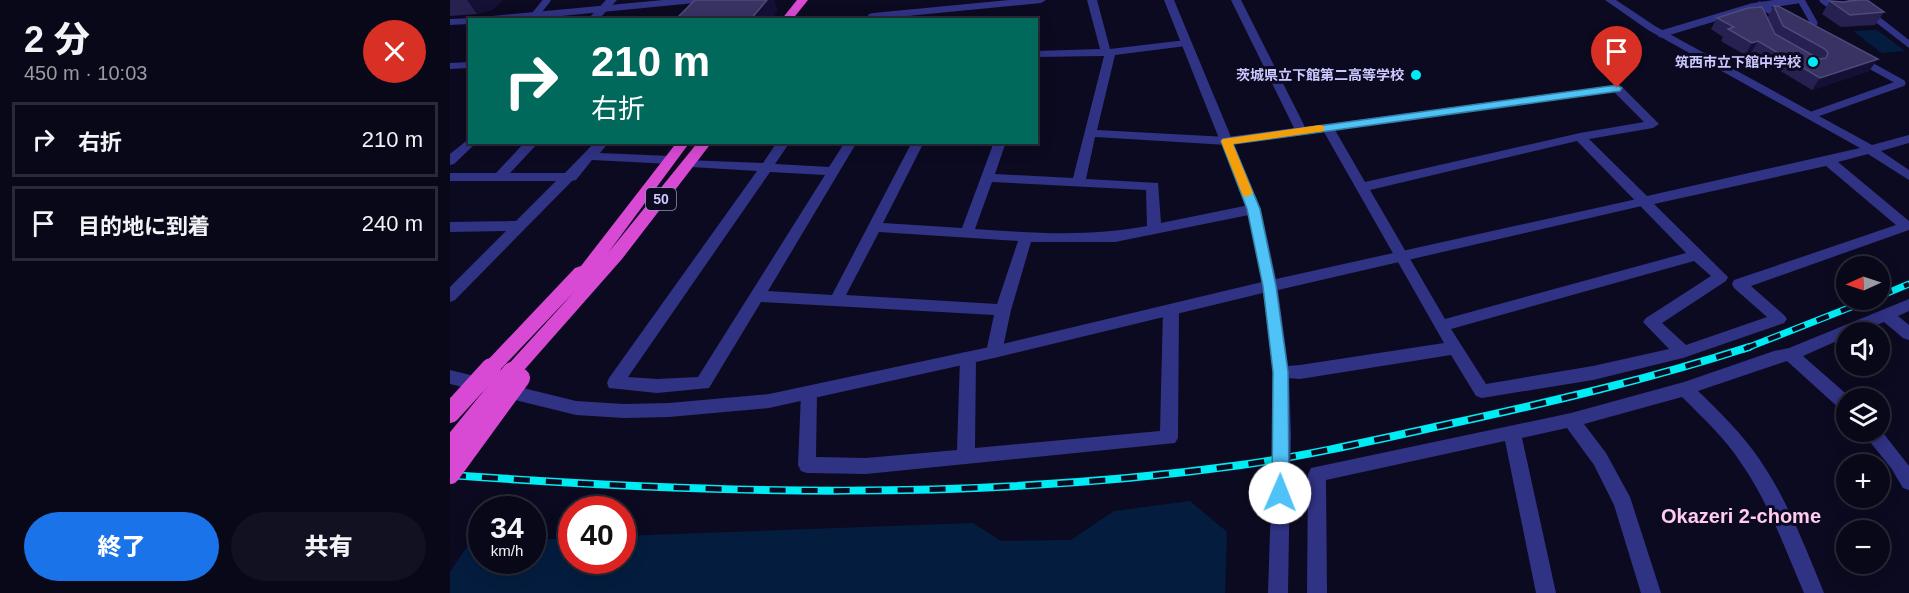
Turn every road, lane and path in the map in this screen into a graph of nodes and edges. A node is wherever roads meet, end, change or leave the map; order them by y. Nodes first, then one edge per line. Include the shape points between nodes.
1 (547, 0) edge
2 (612, 0) edge
3 (695, 0) edge
4 (803, 0) edge
5 (812, 0) edge
6 (1041, 0) edge
7 (1092, 0) edge
8 (1169, 0) edge
9 (1236, 0) edge
10 (1610, 0) edge
11 (1799, 0) edge
12 (1823, 0) edge
13 (1852, 0) edge
14 (970, 3) edge
15 (1758, 6) junction
16 (604, 8) junction
17 (1835, 9) edge
18 (535, 15) junction
19 (1760, 15) edge
20 (503, 18) edge
21 (594, 18) edge
22 (788, 18) edge
23 (800, 18) edge
24 (872, 18) edge
25 (967, 18) edge
26 (468, 21) edge
27 (450, 22) edge
28 (1801, 27) junction
29 (1811, 33) edge
30 (1661, 34) junction
31 (1186, 44) junction
32 (1909, 45) edge
33 (1108, 52) junction
34 (1038, 54) edge
35 (1852, 55) edge
36 (468, 65) edge
37 (450, 66) edge
38 (1812, 115) junction
39 (1329, 128) junction
40 (1301, 131) junction
41 (1091, 133) junction
42 (1580, 137) junction
43 (1909, 139) edge
44 (1227, 141) junction
45 (468, 144) edge
46 (531, 144) edge
47 (601, 144) edge
48 (682, 144) edge
49 (704, 144) edge
50 (783, 144) edge
51 (850, 144) edge
52 (917, 144) edge
53 (999, 144) edge
54 (1873, 151) junction
55 (590, 156) junction
56 (670, 160) junction
57 (450, 161) edge
58 (1828, 161) junction
59 (691, 162) junction
60 (767, 167) junction
61 (833, 171) junction
62 (1909, 176) edge
63 (450, 177) edge
64 (499, 177) junction
65 (571, 177) junction
66 (987, 178) junction
67 (1078, 183) junction
68 (1363, 187) junction
69 (1646, 201) junction
70 (1254, 209) junction
71 (521, 226) junction
72 (450, 227) edge
73 (874, 227) junction
74 (1154, 229) junction
75 (967, 232) junction
76 (1026, 237) junction
77 (608, 254) junction
78 (1697, 255) junction
79 (1403, 256) junction
80 (1721, 278) junction
81 (1739, 284) junction
82 (1270, 286) junction
83 (450, 296) edge
84 (757, 296) junction
85 (836, 301) junction
86 (1909, 305) edge
87 (1003, 310) junction
88 (1171, 310) junction
89 (1886, 315) junction
90 (1441, 326) junction
91 (1909, 334) edge
92 (1455, 348) junction
93 (994, 352) junction
94 (1683, 352) junction
95 (1790, 354) junction
96 (969, 358) junction
97 (1281, 372) junction
98 (516, 375) junction
99 (450, 377) edge
100 (1684, 389) junction
101 (809, 394) junction
102 (1836, 395) edge
103 (450, 413) edge
104 (1571, 420) junction
105 (1512, 433) junction
106 (1881, 442) edge
107 (450, 448) edge
108 (966, 457) junction
109 (450, 474) edge
110 (1909, 482) edge
111 (1278, 593) edge
112 (1317, 593) edge
113 (1546, 593) edge
114 (1651, 593) edge
115 (1814, 593) edge

1 - 18 lane
2 - 16 street
3 - 16 street
4 - 22 highway
5 - 23 highway
6 - 14 street
7 - 33 street
8 - 31 street
9 - 40 street
10 - 30 street
11 - 15 lane
11 - 28 lane via 1814,23
12 - 17 lane
13 - 32 street
14 - 24 street
14 - 25 street
15 - 19 lane
15 - 28 lane
15 - 30 lane
16 - 18 street
16 - 21 street
18 - 20 street
26 - 27 street
28 - 29 lane
30 - 38 street
31 - 33 street
31 - 44 street
33 - 34 street
33 - 41 street
35 - 38 lane via 1902,83
36 - 37 street
38 - 54 street
39 - 40 street
39 - 42 street via 1617,88 1653,124
39 - 68 street
40 - 44 street
41 - 44 street
41 - 67 street
42 - 68 street
42 - 69 street
43 - 54 street
44 - 70 street
45 - 57 street
46 - 64 street
47 - 55 street
48 - 56 highway, 50
49 - 59 highway, 50
50 - 60 street
51 - 61 street
52 - 73 street
53 - 66 street
54 - 58 street
54 - 62 street
55 - 56 street
55 - 65 street
56 - 77 highway, 50
58 - 69 street
58 - 81 street via 1906,226
59 - 60 street
59 - 77 highway, 50
60 - 61 street
60 - 84 street via 615,383 703,383
61 - 84 street
63 - 64 street
64 - 65 street
65 - 71 street
66 - 67 street
66 - 75 street
67 - 74 street via 1153,186
68 - 79 street
69 - 78 street
69 - 79 street
70 - 74 street
70 - 82 street
71 - 72 street
71 - 83 street
73 - 75 street
73 - 85 street
74 - 76 street via 1115,237
75 - 76 street
76 - 87 street
77 - 98 highway
77 - 98 highway, 50 via 529,351
77 - 103 highway, bridge
78 - 80 street
78 - 90 street
79 - 82 street
79 - 90 street
80 - 81 street
80 - 94 street via 1652,322
81 - 94 street via 1779,319
82 - 88 street
82 - 97 street
84 - 85 street
85 - 87 street
86 - 89 street
87 - 93 street
88 - 93 street
88 - 108 street via 1169,438
89 - 91 street
89 - 95 street
90 - 92 street
92 - 94 street via 1482,391 1593,373
92 - 97 street
93 - 96 street
95 - 100 street
95 - 102 street
96 - 101 street
96 - 108 street
97 - 111 street, bridge
98 - 107 highway, 50, bridge
98 - 109 highway, bridge
99 - 101 street via 566,406 624,411 723,406
100 - 104 street
100 - 115 street via 1747,456 1773,502
101 - 108 street via 807,465 866,466
104 - 105 street
104 - 114 street via 1600,459 1623,503
105 - 112 street via 1317,474
105 - 113 street
106 - 110 street

